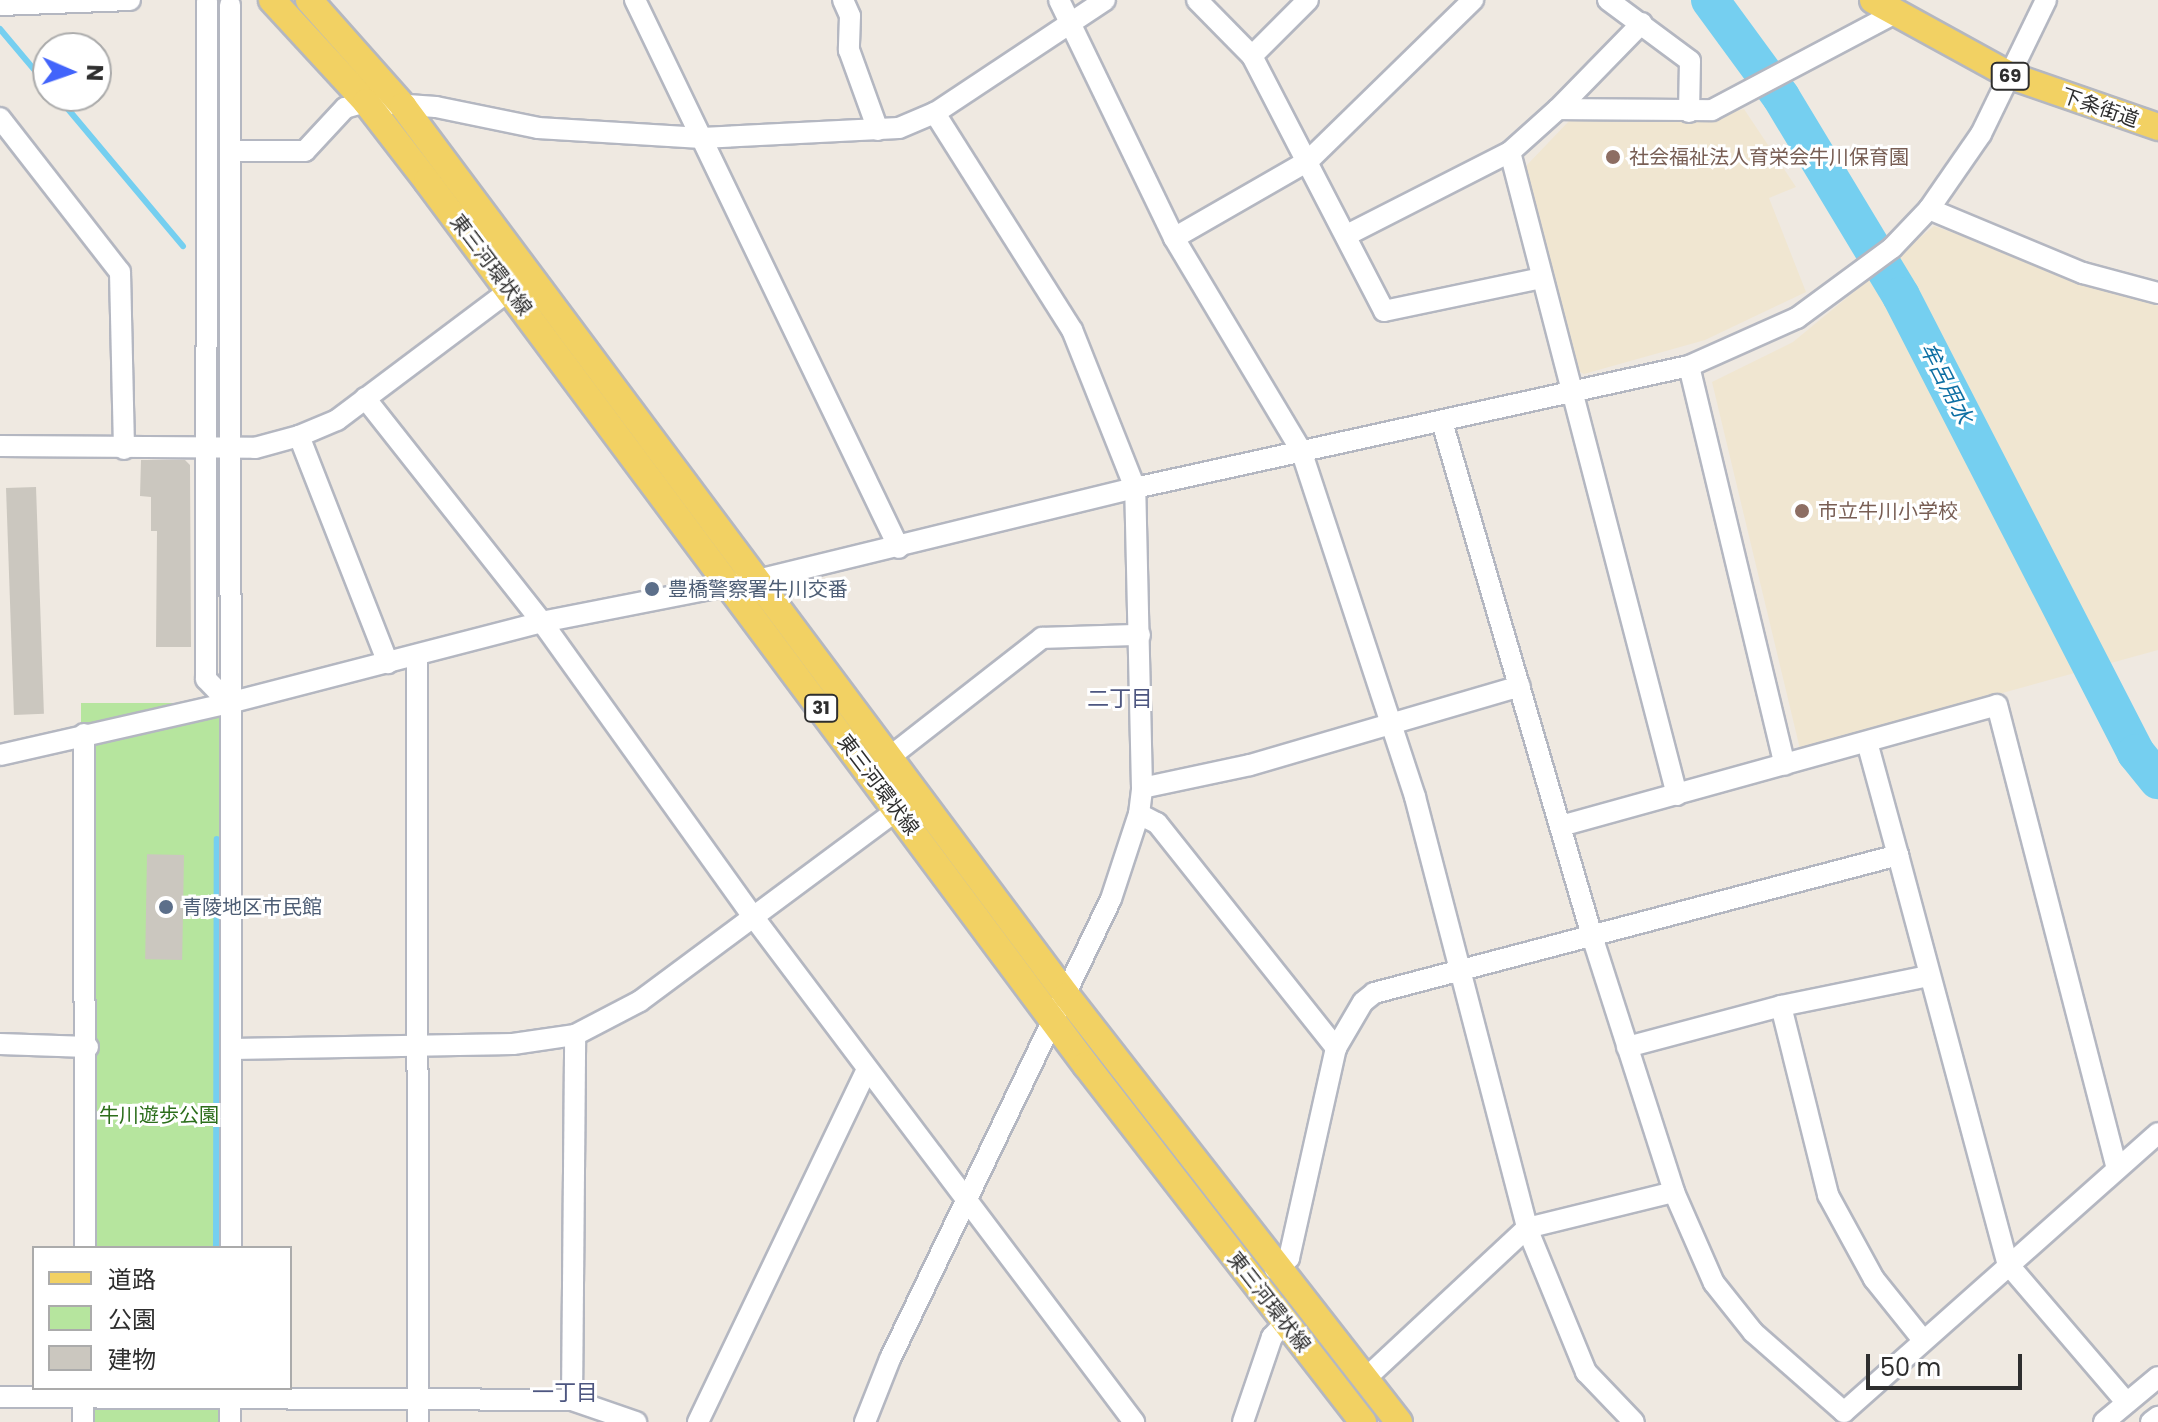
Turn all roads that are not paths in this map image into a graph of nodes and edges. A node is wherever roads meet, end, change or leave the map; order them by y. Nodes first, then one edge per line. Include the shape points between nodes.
1 (130, 0) edge
2 (205, 0) edge
3 (272, 0) edge
4 (635, 0) edge
5 (843, 0) edge
6 (1059, 0) edge
7 (1105, 0) edge
8 (1197, 0) edge
9 (1308, 0) edge
10 (1473, 0) edge
11 (1608, 0) edge
12 (2046, 0) edge
13 (232, 2) edge
14 (317, 3) edge
15 (0, 5) edge
16 (1883, 7) edge
17 (1071, 20) junction
18 (1642, 23) junction
19 (1252, 56) junction
20 (2011, 76) junction
21 (366, 102) junction
22 (403, 106) junction
23 (1558, 109) junction
24 (1689, 112) junction
25 (935, 113) junction
26 (0, 118) edge
27 (2158, 127) edge
28 (878, 130) junction
29 (702, 138) junction
30 (230, 151) junction
31 (1510, 152) junction
32 (1308, 161) junction
33 (1929, 209) junction
34 (1347, 235) junction
35 (1174, 238) junction
36 (1542, 278) junction
37 (520, 282) junction
38 (2158, 293) edge
39 (1689, 366) junction
40 (1572, 394) junction
41 (365, 398) junction
42 (1442, 422) junction
43 (299, 436) junction
44 (0, 446) edge
45 (204, 448) junction
46 (228, 448) junction
47 (124, 449) junction
48 (1301, 450) junction
49 (1135, 488) junction
50 (899, 548) junction
51 (757, 580) junction
52 (730, 586) junction
53 (542, 622) junction
54 (1140, 635) junction
55 (417, 657) junction
56 (388, 663) junction
57 (1520, 686) junction
58 (229, 703) junction
59 (1394, 725) junction
60 (84, 734) junction
61 (1867, 742) junction
62 (0, 755) edge
63 (891, 756) junction
64 (1785, 765) junction
65 (1142, 788) junction
66 (1677, 795) junction
67 (897, 810) junction
68 (1139, 814) junction
69 (1561, 826) junction
70 (1898, 855) junction
71 (755, 919) junction
72 (1592, 936) junction
73 (1462, 973) junction
74 (1929, 976) junction
75 (1067, 996) junction
76 (1781, 1006) junction
77 (1055, 1023) junction
78 (575, 1035) junction
79 (0, 1044) edge
80 (88, 1047) junction
81 (418, 1047) junction
82 (1627, 1047) junction
83 (1336, 1048) junction
84 (232, 1049) junction
85 (867, 1070) junction
86 (2158, 1133) edge
87 (2116, 1166) junction
88 (1674, 1192) junction
89 (967, 1196) junction
90 (1527, 1228) junction
91 (85, 1246) edge
92 (231, 1246) edge
93 (2007, 1263) junction
94 (1275, 1269) junction
95 (1285, 1323) junction
96 (1922, 1339) junction
97 (2158, 1377) edge
98 (1365, 1379) junction
99 (83, 1393) edge
100 (230, 1394) edge
101 (0, 1397) edge
102 (572, 1400) junction
103 (2127, 1403) junction
104 (418, 1412) edge
105 (1839, 1417) edge
106 (2158, 1417) edge
107 (83, 1422) edge
108 (230, 1422) edge
109 (636, 1422) edge
110 (698, 1422) edge
111 (865, 1422) edge
112 (1134, 1422) edge
113 (1243, 1422) edge
114 (1363, 1422) edge
115 (1399, 1422) edge
116 (1634, 1422) edge
117 (2104, 1422) edge
118 (2151, 1422) edge

1 - 15 street
2 - 13 street
2 - 45 street
3 - 21 main road, 東三河環状線 / 31
4 - 29 street
5 - 28 street via 850,16 849,50
6 - 17 street
7 - 17 street
8 - 19 street
9 - 19 street
10 - 32 street
11 - 18 street
12 - 20 street
13 - 30 street
14 - 22 main road, 東三河環状線 / 31
16 - 20 main road, 下条街道 / 69
16 - 24 street via 1750,90 1712,110
17 - 25 street
17 - 35 street
18 - 23 street
18 - 24 street via 1690,61
19 - 32 street
20 - 27 main road, 下条街道 / 69
20 - 33 street via 1981,134
21 - 22 street
21 - 30 street via 345,108 305,151
21 - 37 main road, 東三河環状線 / 31
22 - 29 street via 436,107 538,128
22 - 37 main road, 東三河環状線 / 31
23 - 24 street
23 - 31 street
25 - 28 street
25 - 49 street via 1072,330
26 - 47 street via 120,272
28 - 29 street
29 - 50 street
30 - 46 street
31 - 34 street
31 - 36 street
32 - 34 street
32 - 35 street
33 - 38 street via 2083,273
33 - 39 street via 1892,248 1797,318
34 - 36 street via 1384,311
35 - 48 street
36 - 40 street
37 - 41 street
37 - 51 main road, 東三河環状線 / 31
37 - 52 main road, 東三河環状線 / 31
39 - 40 street
39 - 64 street
40 - 42 street
40 - 66 street
41 - 43 street via 337,420
41 - 53 street
42 - 48 street
42 - 57 street
43 - 46 street via 255,448
43 - 56 street
44 - 47 street
45 - 46 street
45 - 47 street
45 - 58 street via 206,679
46 - 58 street
48 - 49 street
48 - 59 street
49 - 50 street
49 - 54 street
50 - 51 street
51 - 52 street
51 - 63 main road, 東三河環状線 / 31
52 - 53 street
52 - 67 main road, 東三河環状線 / 31
53 - 55 street
53 - 71 street
54 - 63 street via 1042,638
54 - 65 street
55 - 56 street
55 - 81 street
56 - 58 street
57 - 59 street
57 - 69 street
58 - 60 street
58 - 84 street
59 - 65 street
59 - 73 street
60 - 62 street
60 - 80 street
61 - 64 street
61 - 70 street
61 - 87 street via 1997,705
63 - 75 main road, 東三河環状線 / 31
64 - 66 street
65 - 68 street
66 - 69 street
67 - 71 street
67 - 77 main road, 東三河環状線 / 31
68 - 75 street via 1111,899
68 - 83 street via 1157,823
69 - 72 street
70 - 72 street
70 - 74 street
71 - 78 street via 640,1001
71 - 85 street
72 - 73 street
72 - 82 street
73 - 83 street via 1374,993
73 - 90 street
74 - 76 street
74 - 93 street
75 - 77 street
75 - 94 main road, 東三河環状線 / 31
76 - 82 street
76 - 96 street via 1828,1195 1874,1279
77 - 89 street
77 - 95 main road, 東三河環状線 / 31
78 - 81 street via 513,1044
78 - 102 street
79 - 80 street
80 - 91 street
81 - 84 street
81 - 104 street
82 - 88 street
83 - 94 street via 1289,1258
84 - 92 street
85 - 89 street
85 - 110 street
86 - 87 street
87 - 93 street
88 - 90 street
88 - 105 street via 1714,1283 1753,1332
89 - 111 street
89 - 112 street
90 - 98 street
90 - 116 street via 1586,1372
93 - 96 street
93 - 103 street
94 - 98 main road, 東三河環状線 / 31
95 - 113 street via 1272,1337
95 - 114 main road, 東三河環状線 / 31
96 - 105 street
97 - 103 street
98 - 115 main road, 東三河環状線 / 31
99 - 100 street
99 - 101 street
99 - 107 street
100 - 104 street
100 - 108 street
102 - 104 street
102 - 109 street
103 - 117 street
106 - 118 street

